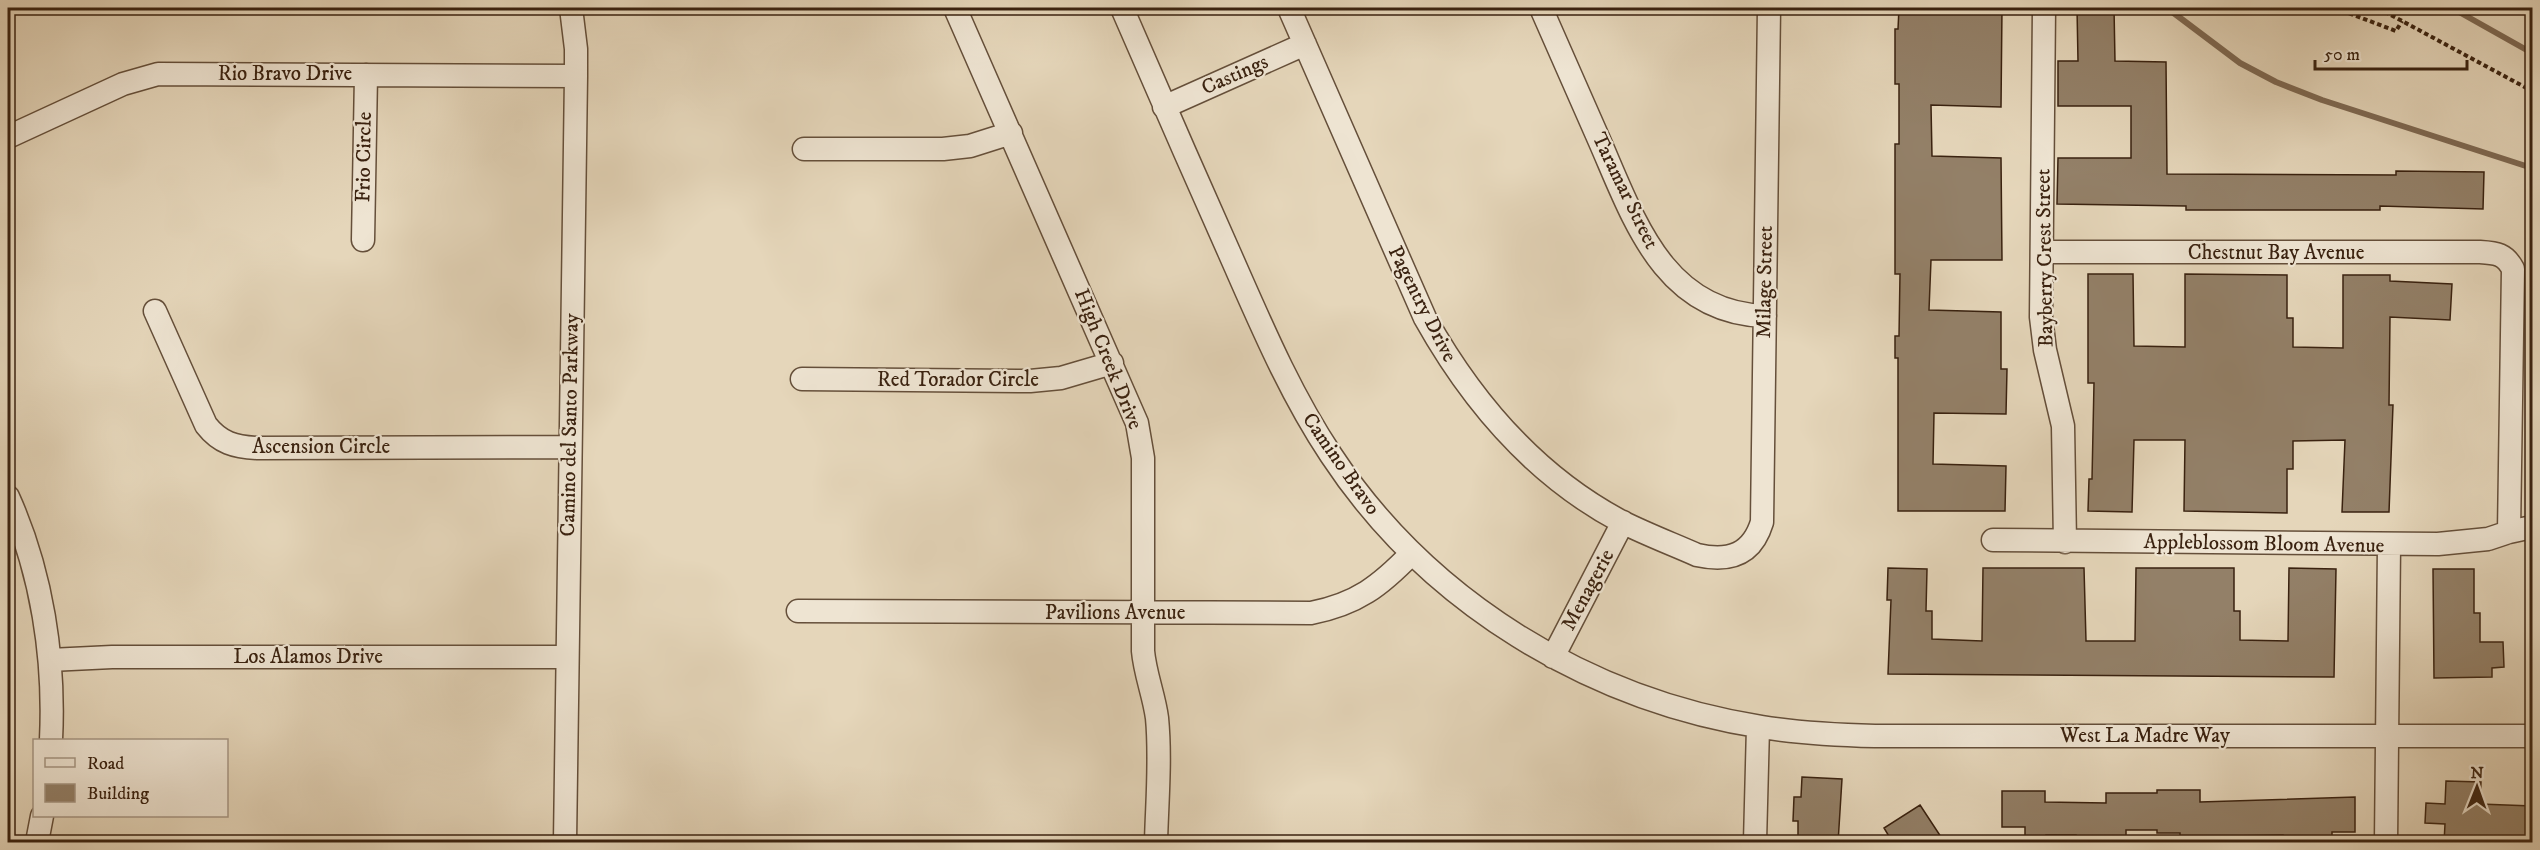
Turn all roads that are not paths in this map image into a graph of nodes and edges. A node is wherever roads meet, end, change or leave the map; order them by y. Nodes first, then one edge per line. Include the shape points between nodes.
1 (572, 8) edge
2 (955, 8) edge
3 (1122, 8) edge
4 (1288, 8) edge
5 (1541, 8) edge
6 (1770, 8) edge
7 (2044, 8) edge
8 (1305, 44) junction
9 (366, 75) junction
10 (576, 76) junction
11 (1164, 106) junction
12 (1011, 133) junction
13 (8, 137) edge
14 (804, 149) dead end
15 (363, 240) dead end
16 (2042, 252) junction
17 (155, 311) dead end
18 (1765, 316) junction
19 (1112, 363) junction
20 (802, 380) dead end
21 (570, 447) junction
22 (8, 497) edge
23 (1623, 522) junction
24 (2532, 527) edge
25 (2509, 532) junction
26 (1993, 540) dead end
27 (2065, 542) junction
28 (2389, 545) junction
29 (1744, 550) joint
30 (1412, 553) junction
31 (798, 611) dead end
32 (1143, 613) junction
33 (567, 657) junction
34 (1553, 657) junction
35 (50, 660) junction
36 (1758, 727) junction
37 (2388, 735) junction
38 (2532, 736) edge
39 (51, 739) edge
40 (42, 817) edge
41 (37, 843) edge
42 (565, 843) edge
43 (1156, 843) edge
44 (1755, 843) edge
45 (2386, 843) edge

1 - 10 street, Camino del Santo Parkway
2 - 12 street, High Creek Drive
3 - 11 street, Camino Bravo
4 - 8 street, Pagentry Drive
5 - 18 street, Taramar Street via 1636,224 1660,260 1686,288 1714,306 1743,315
6 - 18 street, Milage Street
7 - 16 street, Bayberry Crest Street
8 - 11 street, Castings
8 - 23 street, Pagentry Drive via 1417,302 1456,371 1528,455 1575,492
9 - 10 street, Rio Bravo Drive
9 - 13 street, Rio Bravo Drive via 146,76
9 - 15 street, Frio Circle
10 - 21 street, Camino del Santo Parkway
11 - 30 street, Camino Bravo via 1298,402 1358,492
12 - 14 street via 970,146 943,149
12 - 19 street, High Creek Drive
16 - 25 street, Chestnut Bay Avenue via 2498,253 2508,259 2513,269
16 - 27 street, Bayberry Crest Street via 2041,317 2063,426
17 - 21 street, Ascension Circle via 206,425 213,435 233,446
18 - 29 street, Milage Street via 1762,522
19 - 20 street, Red Torador Circle via 1061,378 1030,381
19 - 32 street, High Creek Drive via 1137,423 1143,458
21 - 33 street, Camino del Santo Parkway
22 - 35 street via 34,573
23 - 29 street, Pagentry Drive via 1697,555 1733,555
23 - 34 street, Menagerie
24 - 25 street, Appleblossom Bloom Avenue
25 - 28 street, Appleblossom Bloom Avenue via 2488,539
26 - 27 street, Appleblossom Bloom Avenue
27 - 28 street, Appleblossom Bloom Avenue
28 - 37 street
30 - 32 street, Pavilions Avenue via 1375,588 1328,610 1293,614
30 - 34 street, Camino Bravo via 1488,616
31 - 32 street, Pavilions Avenue
32 - 43 street, High Creek Drive via 1144,665 1157,725
33 - 35 street, Los Alamos Drive
33 - 42 street, Camino del Santo Parkway
34 - 36 street, Camino Bravo via 1640,696
35 - 39 street
36 - 37 street, West La Madre Way via 1875,736
36 - 44 street
37 - 38 street, West La Madre Way
37 - 45 street
40 - 41 street

